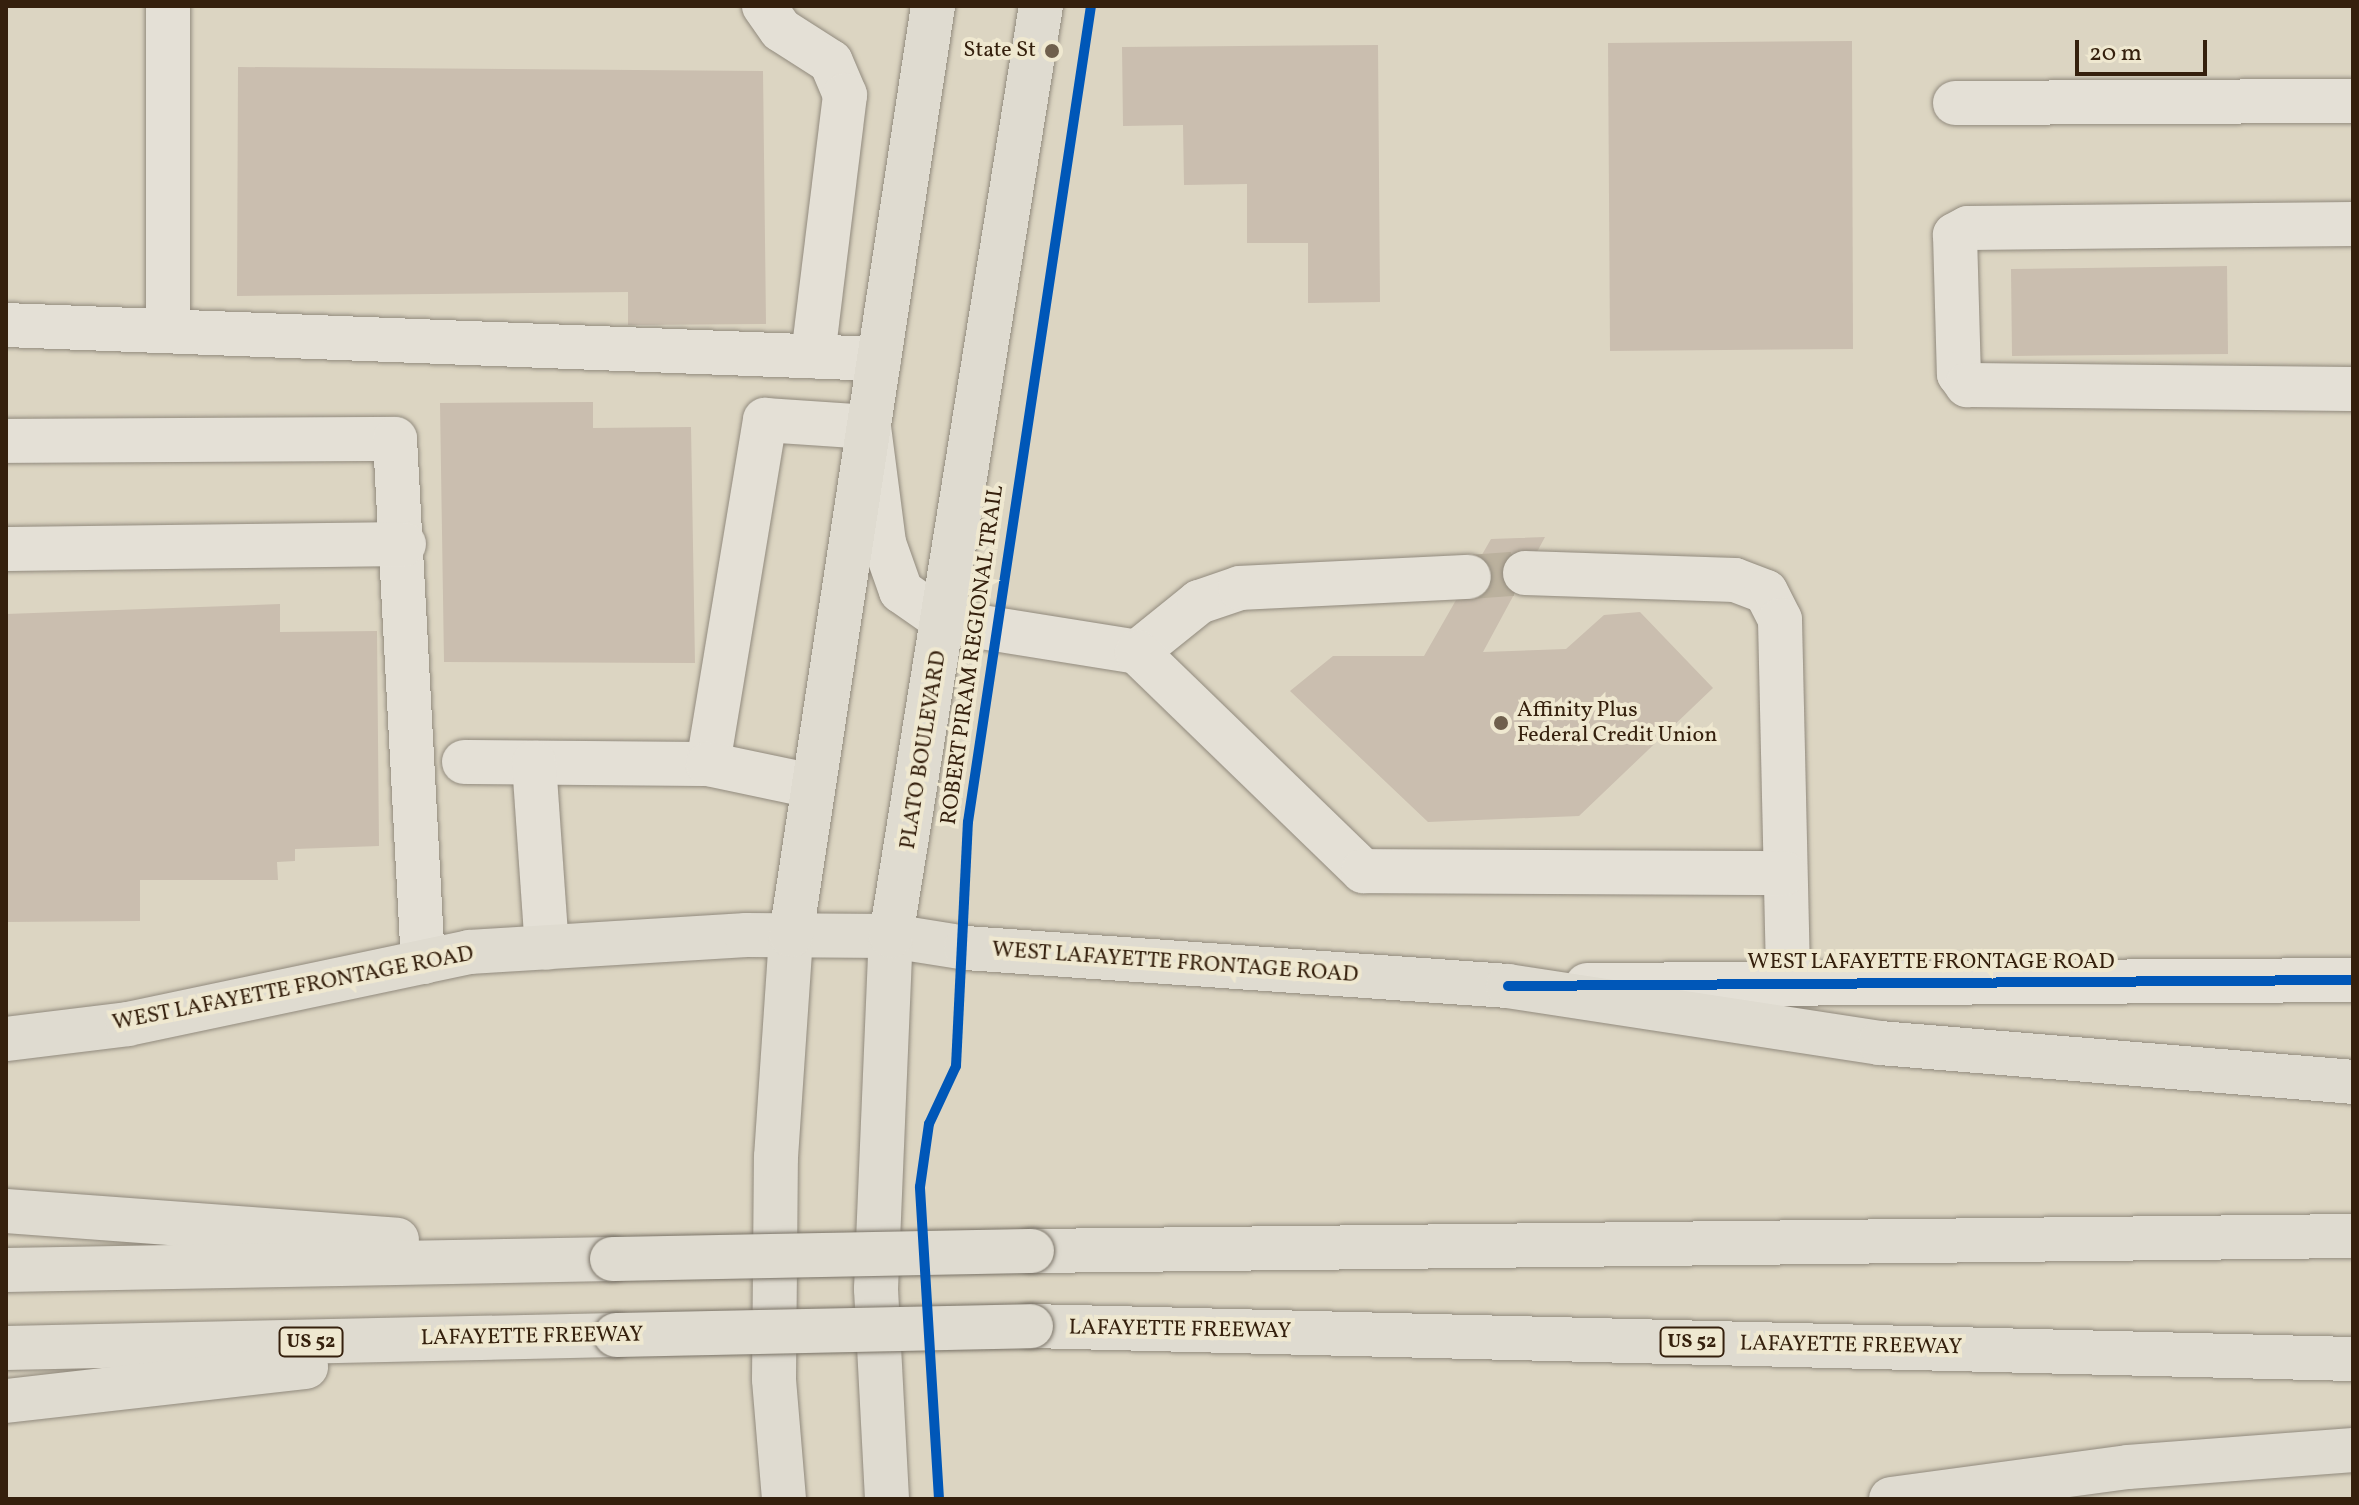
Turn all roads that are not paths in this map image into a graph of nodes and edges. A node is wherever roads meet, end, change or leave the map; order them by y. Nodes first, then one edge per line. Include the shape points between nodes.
1 (168, 6) edge
2 (764, 6) edge
3 (933, 6) edge
4 (1041, 6) edge
5 (2353, 101) edge
6 (1955, 103) dead end
7 (2353, 224) edge
8 (6, 325) edge
9 (168, 327) junction
10 (813, 356) junction
11 (879, 359) junction
12 (2353, 389) edge
13 (869, 427) junction
14 (6, 441) edge
15 (404, 544) junction
16 (6, 549) edge
17 (1525, 573) tunnel mouth
18 (1469, 577) tunnel mouth
19 (944, 621) junction
20 (1137, 652) junction
21 (464, 762) dead end
22 (534, 763) junction
23 (708, 764) junction
24 (812, 786) junction
25 (1784, 873) junction
26 (791, 935) junction
27 (891, 936) junction
28 (547, 948) junction
29 (423, 962) junction
30 (2353, 980) edge
31 (1788, 984) junction
32 (1508, 986) junction
33 (6, 1039) edge
34 (2353, 1082) edge
35 (6, 1211) edge
36 (2353, 1236) edge
37 (562, 1259) junction
38 (6, 1270) edge
39 (565, 1336) junction
40 (6, 1348) edge
41 (2353, 1359) edge
42 (6, 1401) edge
43 (2353, 1450) edge
44 (784, 1499) edge
45 (887, 1499) edge
46 (1891, 1499) edge

1 - 9 street
2 - 10 street via 781,30 831,62 845,95
3 - 11 main road
4 - 19 main road, PLATO BOULEVARD
5 - 6 street
7 - 12 street via 1968,228 1955,235 1959,374 1967,385
8 - 9 street
9 - 10 street
10 - 11 street
11 - 13 main road
13 - 19 street via 891,569 901,591
13 - 23 street via 765,420
13 - 24 main road
14 - 15 street via 395,439
15 - 16 street
15 - 29 street
17 - 25 street via 1735,580 1766,592 1780,620
18 - 20 street via 1240,588 1199,602
19 - 20 street
19 - 27 main road, PLATO BOULEVARD
20 - 25 street via 1363,871
21 - 22 street
22 - 23 street
22 - 28 street
23 - 24 street
24 - 26 main road
25 - 31 street
26 - 27 main road, WEST LAFAYETTE FRONTAGE ROAD
26 - 28 main road, WEST LAFAYETTE FRONTAGE ROAD
26 - 44 main road via 776,1173 774,1379
27 - 32 main road, WEST LAFAYETTE FRONTAGE ROAD via 966,948
27 - 45 main road, PLATO BOULEVARD via 876,1289
28 - 29 main road, WEST LAFAYETTE FRONTAGE ROAD
29 - 33 main road, WEST LAFAYETTE FRONTAGE ROAD via 128,1024
30 - 31 street, WEST LAFAYETTE FRONTAGE ROAD
31 - 32 street, WEST LAFAYETTE FRONTAGE ROAD
32 - 34 main road via 1880,1043
35 - 37 main road via 295,1228
36 - 37 main road, bridge
37 - 38 main road
39 - 40 main road, LAFAYETTE FREEWAY / US 52
39 - 41 main road, LAFAYETTE FREEWAY / US 52, bridge via 1031,1326
39 - 42 main road
43 - 46 main road via 2128,1467

